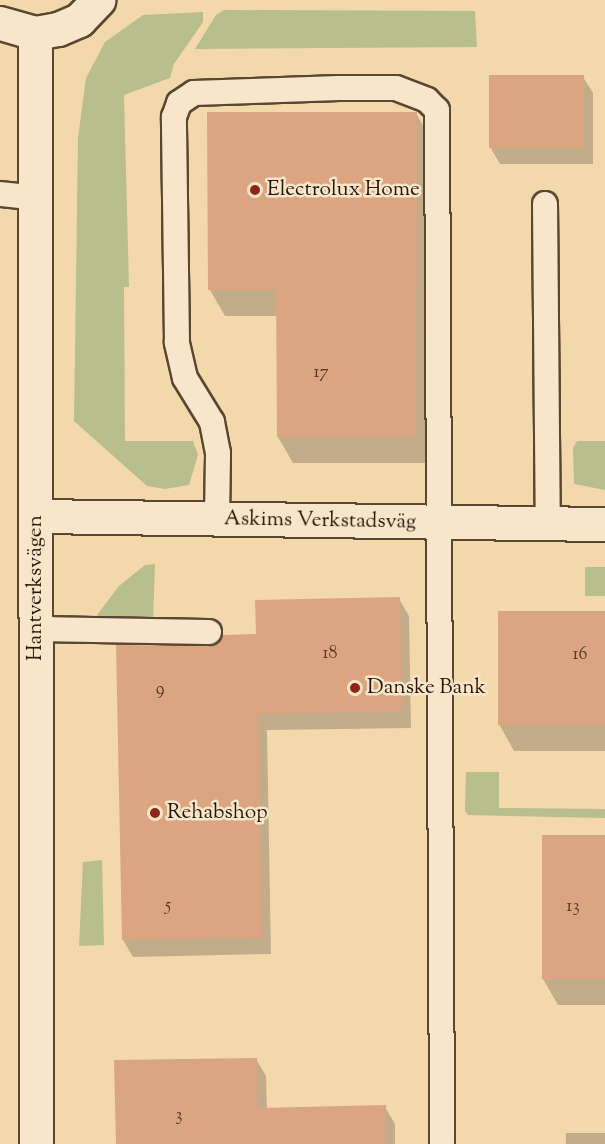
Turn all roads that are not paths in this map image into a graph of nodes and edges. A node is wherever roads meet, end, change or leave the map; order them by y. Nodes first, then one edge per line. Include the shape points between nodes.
1 (98, 0) edge
2 (0, 23) edge
3 (35, 33) junction
4 (0, 194) edge
5 (36, 198) junction
6 (544, 204) dead end
7 (36, 516) junction
8 (217, 519) junction
9 (440, 523) junction
10 (548, 524) junction
11 (605, 524) edge
12 (36, 629) junction
13 (209, 632) dead end
14 (36, 1144) edge
15 (442, 1144) edge

1 - 3 street via 79,20
2 - 3 street
3 - 5 street, Hantverksvägen
4 - 5 lane
5 - 7 street, Hantverksvägen
6 - 10 lane
7 - 8 street, Askims Verkstadsväg
7 - 12 street, Hantverksvägen
8 - 9 street, Askims Verkstadsväg
8 - 9 lane via 218,453 212,422 185,378 177,342 174,117 179,103 194,93 396,88 426,100 437,110
9 - 10 street, Askims Verkstadsväg
9 - 15 lane
10 - 11 street, Askims Verkstadsväg
12 - 13 lane
12 - 14 street, Hantverksvägen

